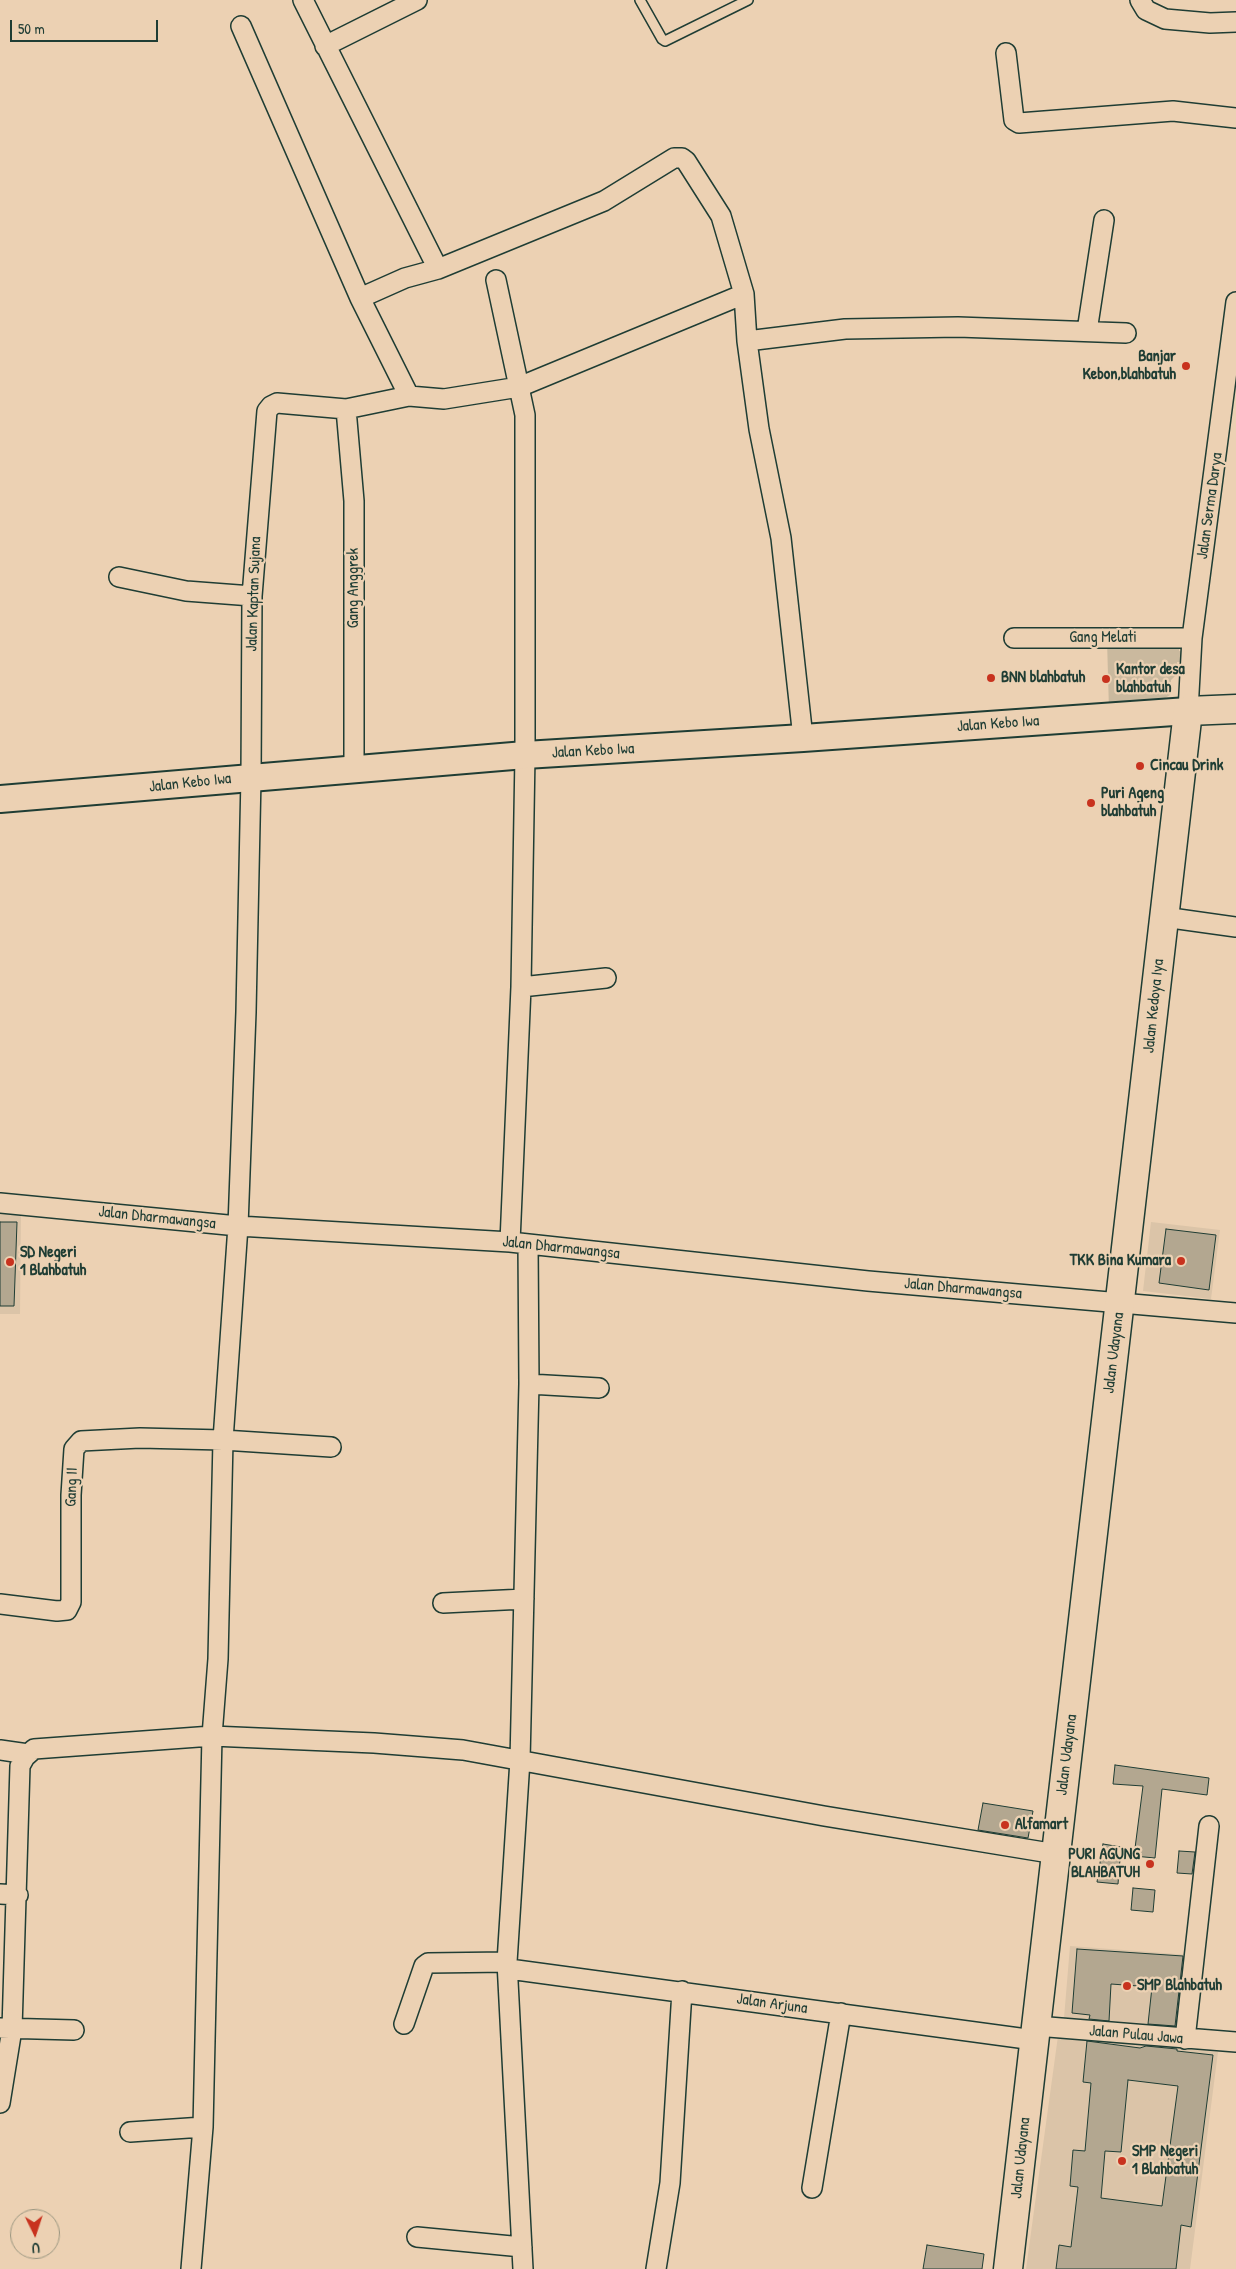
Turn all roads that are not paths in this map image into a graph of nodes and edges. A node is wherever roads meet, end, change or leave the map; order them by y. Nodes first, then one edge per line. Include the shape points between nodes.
1 (303, 0) edge
2 (417, 0) edge
3 (640, 0) edge
4 (748, 0) edge
5 (1140, 0) edge
6 (1236, 22) edge
7 (241, 26) dead end
8 (325, 46) junction
9 (1006, 53) dead end
10 (1236, 118) edge
11 (1104, 220) dead end
12 (438, 269) junction
13 (496, 280) dead end
14 (744, 294) junction
15 (360, 298) junction
16 (1236, 302) edge
17 (1087, 332) junction
18 (1126, 333) dead end
19 (747, 341) junction
20 (1232, 364) edge
21 (521, 395) junction
22 (410, 396) junction
23 (346, 409) junction
24 (119, 577) dead end
25 (252, 596) junction
26 (1014, 638) dead end
27 (1192, 638) junction
28 (1236, 709) edge
29 (1188, 711) junction
30 (803, 738) junction
31 (526, 755) junction
32 (354, 768) junction
33 (251, 777) junction
34 (0, 799) edge
35 (1164, 917) junction
36 (1236, 927) edge
37 (606, 978) dead end
38 (521, 987) junction
39 (0, 1202) edge
40 (238, 1226) junction
41 (519, 1243) junction
42 (1120, 1302) junction
43 (1236, 1313) edge
44 (529, 1384) junction
45 (599, 1388) dead end
46 (224, 1440) junction
47 (331, 1448) dead end
48 (524, 1599) junction
49 (443, 1603) dead end
50 (0, 1604) edge
51 (212, 1736) junction
52 (0, 1750) edge
53 (28, 1754) junction
54 (520, 1760) junction
55 (1209, 1826) dead end
56 (8, 1837) edge
57 (1056, 1854) junction
58 (9, 1894) edge
59 (508, 1965) junction
60 (8, 1971) edge
61 (682, 1991) junction
62 (841, 2013) junction
63 (404, 2024) dead end
64 (6, 2028) edge
65 (74, 2030) dead end
66 (1035, 2033) junction
67 (1185, 2039) junction
68 (1236, 2042) edge
69 (0, 2103) edge
70 (203, 2127) junction
71 (130, 2132) dead end
72 (812, 2188) dead end
73 (417, 2237) dead end
74 (522, 2247) junction
75 (191, 2269) edge
76 (523, 2269) edge
77 (656, 2269) edge
78 (1008, 2269) edge

1 - 8 street
2 - 8 street
3 - 4 lane via 665,41
5 - 6 street via 1146,10 1166,20
7 - 15 street
8 - 12 street
9 - 10 street via 1014,120 1019,123 1174,110
11 - 17 street
12 - 14 street via 604,201 674,158 682,158 721,216
12 - 15 street via 405,278
13 - 21 street
14 - 19 street
14 - 21 street
15 - 22 street
16 - 20 street, Jalan Serma Darya
17 - 18 street
17 - 19 street via 845,329
19 - 30 street via 781,538
20 - 27 street, Jalan Serma Darya
21 - 22 street via 444,399
21 - 31 street
22 - 23 street
23 - 25 street, Jalan Kaptan Sujana via 277,403 267,411
23 - 32 street, Gang Anggrek via 354,501
24 - 25 street via 186,591
25 - 33 street, Jalan Kaptan Sujana
26 - 27 street, Gang Melati
27 - 29 street, Jalan Serma Darya
28 - 29 highway
29 - 30 main road, Jalan Kebo Iwa
29 - 35 highway, Jalan Kedoya Iya
30 - 31 main road, Jalan Kebo Iwa
31 - 32 main road, Jalan Kebo Iwa
31 - 38 street
32 - 33 main road, Jalan Kebo Iwa
33 - 34 main road, Jalan Kebo Iwa via 75,795
33 - 40 street, Jalan Kaptan Sujana
35 - 36 street
35 - 42 highway, Jalan Kedoya Iya
37 - 38 street
38 - 41 street
39 - 40 street, Jalan Dharmawangsa
40 - 41 street, Jalan Dharmawangsa
40 - 46 street, Jalan Kaptan Sujana
41 - 42 street, Jalan Dharmawangsa via 868,1281
41 - 44 street
42 - 43 street, Jalan Dharmawangsa
42 - 57 highway, Jalan Udayana
44 - 45 street
44 - 48 street
46 - 47 street
46 - 50 street, Gang II via 140,1438 81,1441 74,1450 71,1495 71,1602 67,1610 57,1611
46 - 51 street, Jalan Kaptan Sujana via 218,1658
48 - 49 street
48 - 54 street
51 - 53 street via 34,1749
51 - 54 street via 374,1743 463,1750
51 - 70 street, Jalan Kaptan Sujana
52 - 53 street
53 - 56 street via 20,1766
54 - 57 street via 824,1816
54 - 59 street
55 - 67 street
56 - 58 street
57 - 66 highway, Jalan Udayana
58 - 60 street
59 - 61 street, Jalan Arjuna
59 - 63 street, Jalan Arjuna via 428,1962
59 - 74 street
60 - 64 street
61 - 62 street, Jalan Arjuna
61 - 77 street via 670,2183
62 - 66 street, Jalan Arjuna
62 - 72 street
64 - 65 street
64 - 69 street
66 - 67 street, Jalan Pulau Jawa
66 - 78 highway, Jalan Udayana
67 - 68 street, Jalan Pulau Jawa
70 - 71 street
70 - 75 street, Jalan Kaptan Sujana
73 - 74 street
74 - 76 street

